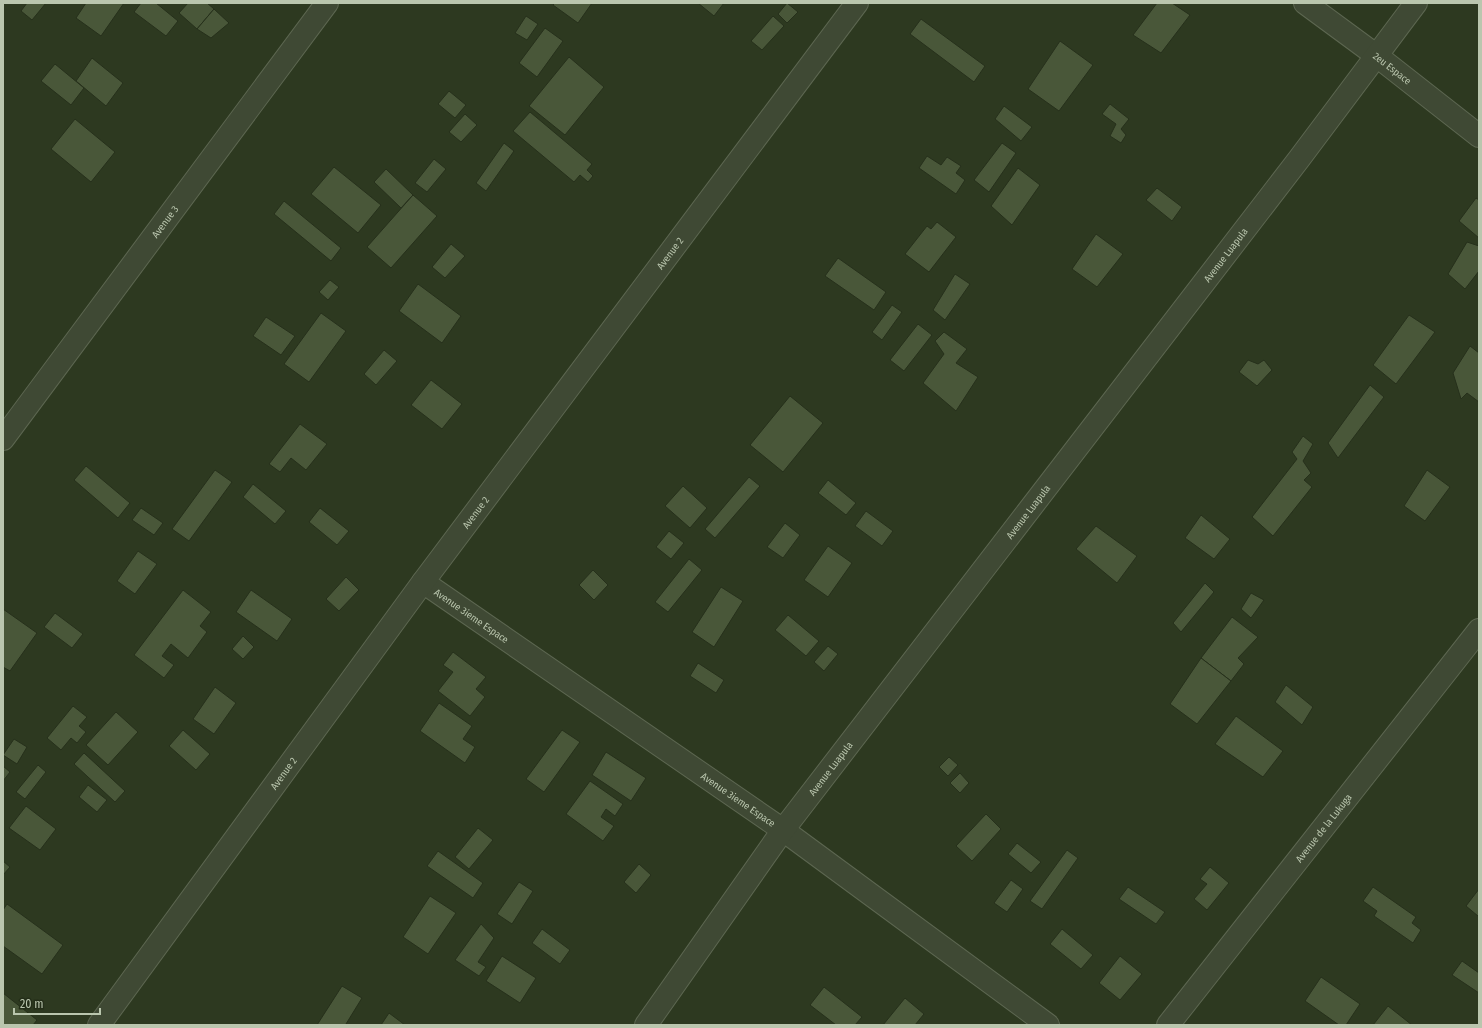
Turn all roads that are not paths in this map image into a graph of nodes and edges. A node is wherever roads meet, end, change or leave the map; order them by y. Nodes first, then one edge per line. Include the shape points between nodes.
1 (327, 3) edge
2 (857, 3) edge
3 (1305, 3) edge
4 (1416, 3) edge
5 (1377, 56) junction
6 (1479, 136) edge
7 (3, 439) edge
8 (423, 582) junction
9 (1479, 630) edge
10 (783, 830) junction
11 (99, 1025) edge
12 (646, 1025) edge
13 (1048, 1025) edge
14 (1168, 1025) edge

1 - 7 street, Avenue 3
2 - 8 street, Avenue 2
3 - 5 street, 2eu Espace
4 - 5 street, Avenue Luapula
5 - 6 street, 2eu Espace
5 - 10 street, Avenue Luapula via 1300,160
8 - 10 street, Avenue 3ieme Espace
8 - 11 street, Avenue 2
9 - 14 street, Avenue de la Lukuga
10 - 12 street, Avenue Luapula
10 - 13 street, Avenue 3ieme Espace

